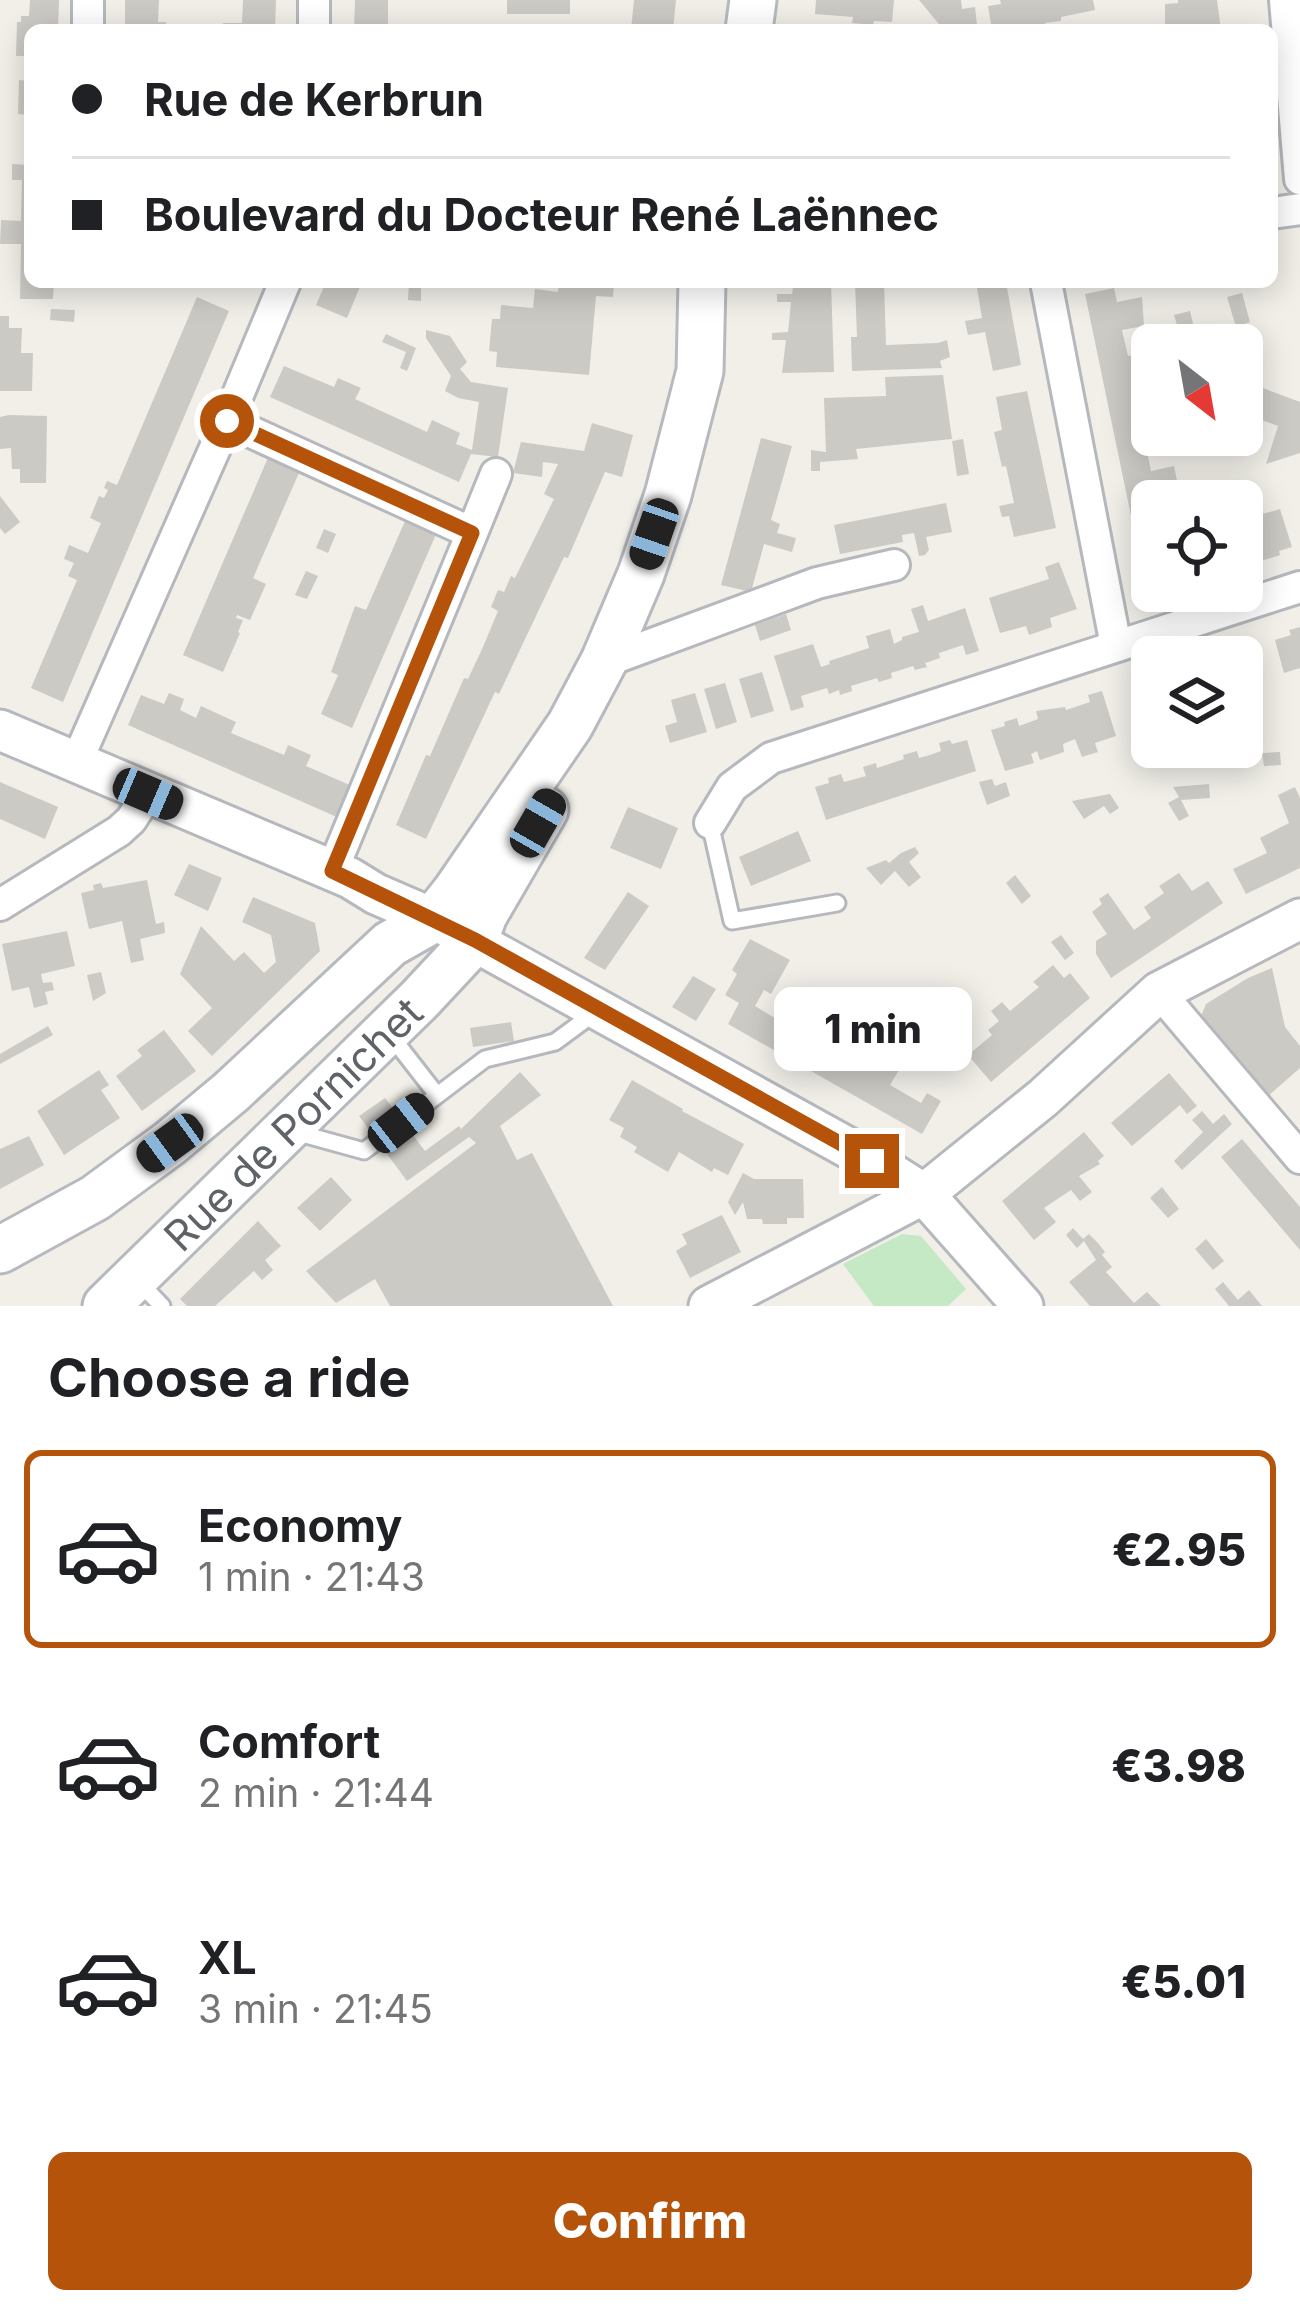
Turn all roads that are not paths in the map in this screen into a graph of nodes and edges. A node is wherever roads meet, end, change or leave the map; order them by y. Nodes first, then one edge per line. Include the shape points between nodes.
1 (1285, 0) edge
2 (1300, 179) edge
3 (282, 288) edge
4 (702, 288) edge
5 (724, 288) edge
6 (1047, 288) edge
7 (227, 421) junction
8 (496, 474) dead end
9 (472, 533) junction
10 (894, 565) dead end
11 (1300, 587) edge
12 (1116, 646) junction
13 (620, 656) junction
14 (0, 730) edge
15 (76, 763) junction
16 (148, 794) junction
17 (710, 823) joint
18 (332, 871) junction
19 (837, 903) dead end
20 (0, 905) edge
21 (434, 919) junction
22 (1300, 919) edge
23 (475, 940) junction
24 (1159, 992) junction
25 (599, 1010) junction
26 (387, 1030) junction
27 (437, 1095) junction
28 (286, 1130) junction
29 (1300, 1158) edge
30 (924, 1194) junction
31 (0, 1250) edge
32 (134, 1296) edge
33 (709, 1306) edge
34 (1023, 1306) edge

1 - 2 street
3 - 7 street
4 - 21 main road via 700,370 668,495 604,661 524,795
5 - 13 main road, Rue de Pornichet via 680,495
6 - 12 street
7 - 9 street
7 - 15 street
8 - 9 street
9 - 18 street
10 - 13 street via 817,583
11 - 12 street
12 - 17 street via 771,758 733,787
13 - 23 main road, Rue de Pornichet
14 - 15 street
15 - 16 street
16 - 18 street
16 - 20 street via 119,831
17 - 19 lane via 732,921
18 - 21 street
21 - 23 street
21 - 31 main road via 390,944 170,1143 95,1198
22 - 24 street
23 - 25 street
23 - 26 main road, Rue de Pornichet
24 - 29 street
24 - 30 street
25 - 27 lane via 555,1042 485,1059
25 - 30 street
26 - 27 lane
26 - 28 main road, Rue de Pornichet
27 - 28 lane via 364,1151
28 - 32 main road, Rue de Pornichet
30 - 33 street
30 - 34 street

